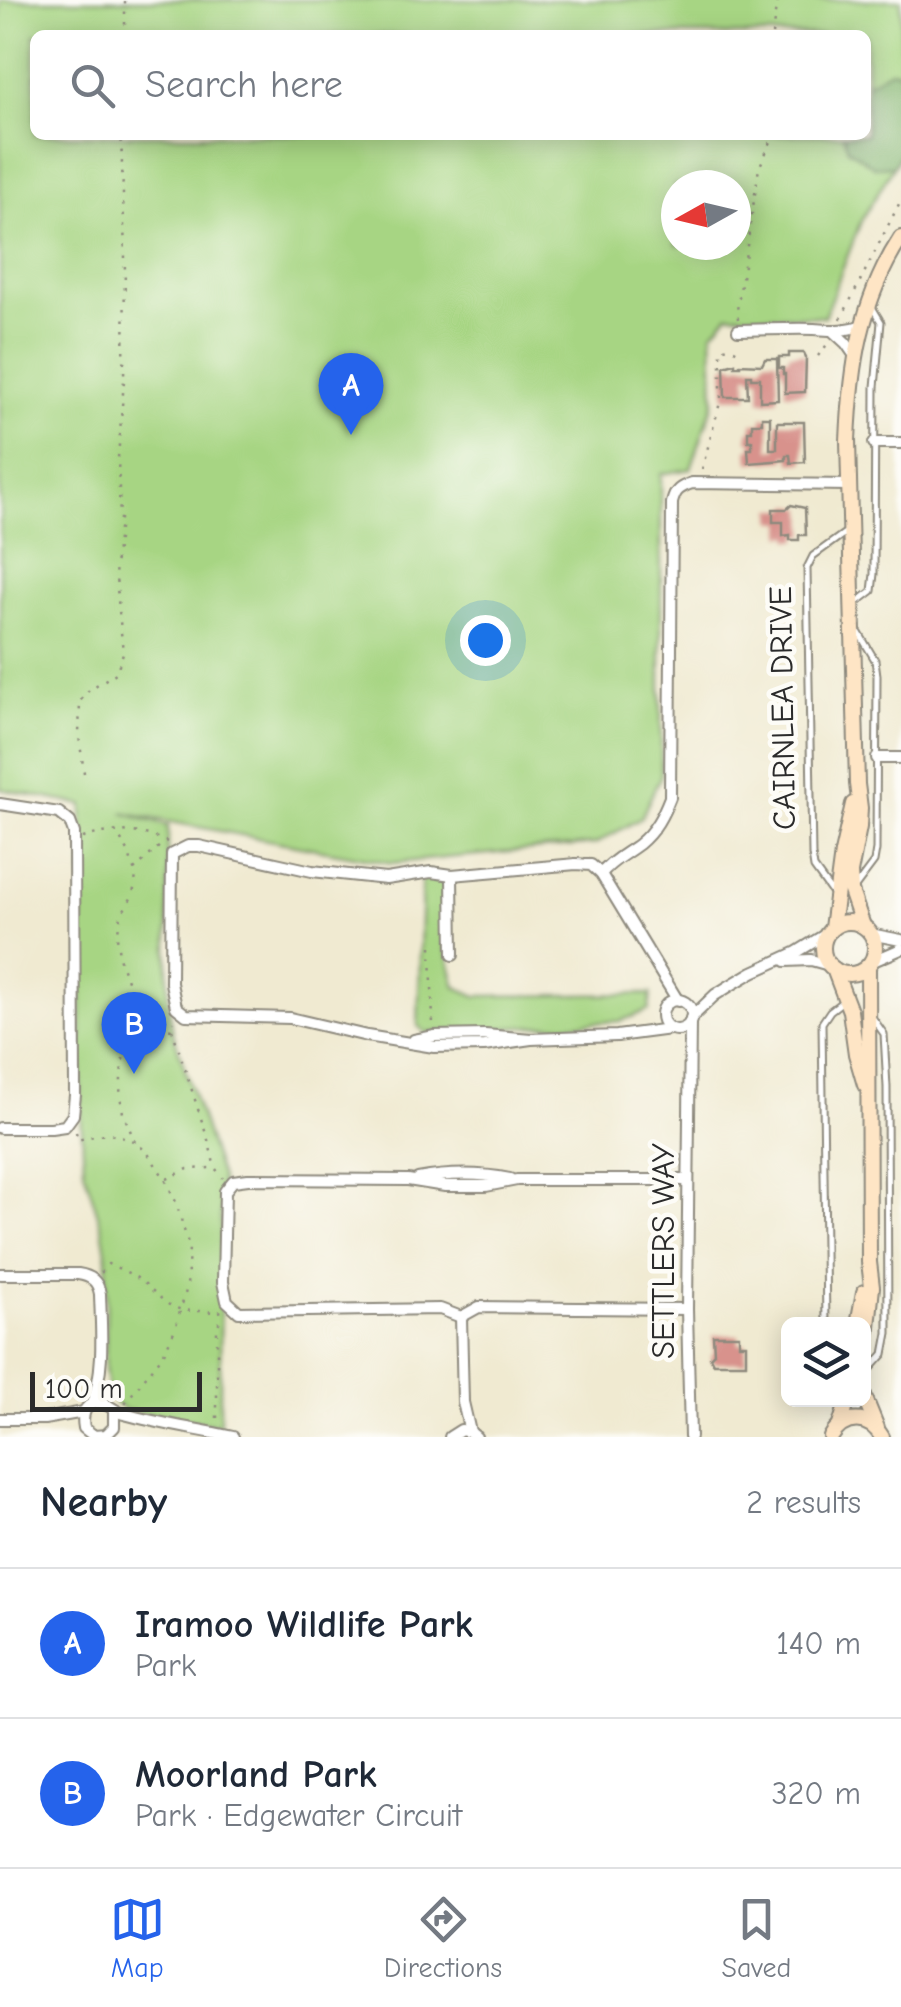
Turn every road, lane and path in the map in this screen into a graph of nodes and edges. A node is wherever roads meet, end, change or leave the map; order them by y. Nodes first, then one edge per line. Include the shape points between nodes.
1 (125, 0) edge
2 (776, 0) edge
3 (125, 30) edge
4 (773, 30) edge
5 (121, 140) edge
6 (772, 140) edge
7 (901, 200) edge
8 (901, 238) edge
9 (895, 256) edge
10 (870, 304) junction
11 (840, 320) dead end
12 (863, 325) junction
13 (738, 330) joint
14 (833, 336) junction
15 (742, 354) dead end
16 (818, 356) dead end
17 (855, 356) junction
18 (874, 442) junction
19 (901, 443) edge
20 (702, 469) dead end
21 (850, 485) junction
22 (852, 528) junction
23 (853, 605) junction
24 (854, 626) junction
25 (877, 758) junction
26 (901, 758) edge
27 (84, 773) dead end
28 (857, 784) junction
29 (0, 804) edge
30 (115, 831) junction
31 (81, 838) dead end
32 (171, 844) junction
33 (134, 870) junction
34 (452, 874) junction
35 (601, 874) junction
36 (852, 891) junction
37 (837, 900) junction
38 (867, 930) junction
39 (830, 931) junction
40 (901, 940) edge
41 (431, 946) dead end
42 (901, 949) edge
43 (453, 955) dead end
44 (776, 962) junction
45 (869, 964) junction
46 (832, 967) junction
47 (658, 970) junction
48 (715, 995) junction
49 (845, 999) junction
50 (681, 1002) junction
51 (664, 1009) junction
52 (867, 1010) junction
53 (176, 1018) dead end
54 (690, 1020) junction
55 (137, 1024) junction
56 (432, 1027) dead end
57 (172, 1028) junction
58 (672, 1029) junction
59 (634, 1034) junction
60 (688, 1064) junction
61 (868, 1095) junction
62 (0, 1128) edge
63 (76, 1129) dead end
64 (135, 1142) junction
65 (214, 1168) junction
66 (165, 1179) junction
67 (224, 1180) dead end
68 (688, 1180) junction
69 (869, 1262) junction
70 (101, 1273) dead end
71 (0, 1274) edge
72 (234, 1307) junction
73 (687, 1308) junction
74 (182, 1311) junction
75 (223, 1317) dead end
76 (461, 1317) junction
77 (826, 1317) edge
78 (859, 1317) edge
79 (869, 1317) edge
80 (871, 1368) edge
81 (100, 1370) junction
82 (463, 1402) junction
83 (845, 1407) edge
84 (867, 1407) edge
85 (88, 1408) junction
86 (115, 1410) junction
87 (217, 1418) dead end
88 (0, 1419) edge
89 (44, 1419) junction
90 (150, 1420) junction
91 (835, 1431) edge
92 (88, 1433) edge
93 (108, 1433) edge
94 (453, 1434) edge
95 (473, 1434) edge
96 (884, 1434) edge
97 (233, 1437) edge
98 (690, 1437) edge
99 (819, 1437) edge

1 - 3 path
2 - 4 path
5 - 27 path via 124,380 115,567 122,653 116,672 80,701
6 - 13 path via 759,168
7 - 11 path
8 - 9 street, CAIRNLEA DRIVE
9 - 10 street, CAIRNLEA DRIVE
10 - 12 street, CAIRNLEA DRIVE
10 - 18 lane via 881,322
12 - 14 street
12 - 17 street, CAIRNLEA DRIVE
13 - 14 street via 817,329
14 - 16 path
14 - 17 street
15 - 20 path via 721,349 720,399
17 - 21 street, CAIRNLEA DRIVE
18 - 19 street
18 - 23 lane via 872,591
21 - 22 street, CAIRNLEA DRIVE
21 - 35 street via 692,483 674,493 670,797 654,829
22 - 23 street, CAIRNLEA DRIVE
22 - 37 lane, CAIRNLEA DRIVE via 813,556 808,568 812,855
23 - 24 street, CAIRNLEA DRIVE
24 - 25 lane, CAIRNLEA DRIVE via 875,660
24 - 28 street, CAIRNLEA DRIVE
25 - 26 street
25 - 36 lane, CAIRNLEA DRIVE via 874,862
28 - 36 street, CAIRNLEA DRIVE
28 - 37 street, CAIRNLEA DRIVE
29 - 62 street via 59,813 74,832 75,1036 69,1122 60,1128
30 - 31 path
30 - 32 path
30 - 33 path
32 - 33 path
32 - 34 street via 349,876
32 - 59 street via 171,984 180,1012 290,1018 408,1041
33 - 55 path via 118,957
34 - 35 street via 576,864
34 - 43 street
35 - 47 street
36 - 38 street, CAIRNLEA DRIVE
37 - 39 street, CAIRNLEA DRIVE
38 - 39 street via 848,922
38 - 40 street
38 - 45 street via 875,948
39 - 44 street
39 - 46 street via 823,949
41 - 56 path
42 - 45 street
44 - 46 street via 811,960
44 - 48 street
45 - 46 street via 855,973
45 - 52 street
46 - 49 street
47 - 50 street
47 - 51 street
48 - 50 street
48 - 54 street
49 - 61 street
49 - 77 lane via 822,1024
50 - 51 street
50 - 54 street
51 - 58 street
51 - 59 street
52 - 61 street
52 - 80 lane via 884,1034 889,1192 887,1347
53 - 57 path
54 - 58 street
54 - 60 street, SETTLERS WAY
55 - 57 path
55 - 64 path via 122,1062 120,1096
57 - 65 path
58 - 59 street
58 - 60 street, SETTLERS WAY
60 - 68 street, SETTLERS WAY
61 - 69 street
63 - 64 path via 78,1140 111,1134
64 - 66 path
65 - 66 path
65 - 67 path
66 - 74 path via 189,1247
68 - 72 street via 444,1174 233,1181 225,1191 223,1282
68 - 73 street, SETTLERS WAY
69 - 78 street
69 - 79 street
70 - 74 path via 108,1264 121,1270
71 - 81 street via 94,1280 100,1294
72 - 74 path
72 - 76 street via 440,1308
73 - 76 street via 479,1307
73 - 98 street, SETTLERS WAY
74 - 86 path via 163,1355
75 - 87 path via 217,1326
76 - 82 street
81 - 85 street
81 - 86 street
82 - 94 street
82 - 95 street
83 - 91 street
84 - 96 street
85 - 86 street via 101,1402
85 - 89 street
85 - 92 street
86 - 90 street
86 - 93 street
88 - 89 street
89 - 92 street
90 - 93 street
90 - 97 street
91 - 96 street via 863,1420
91 - 99 street
92 - 93 street
94 - 95 street

